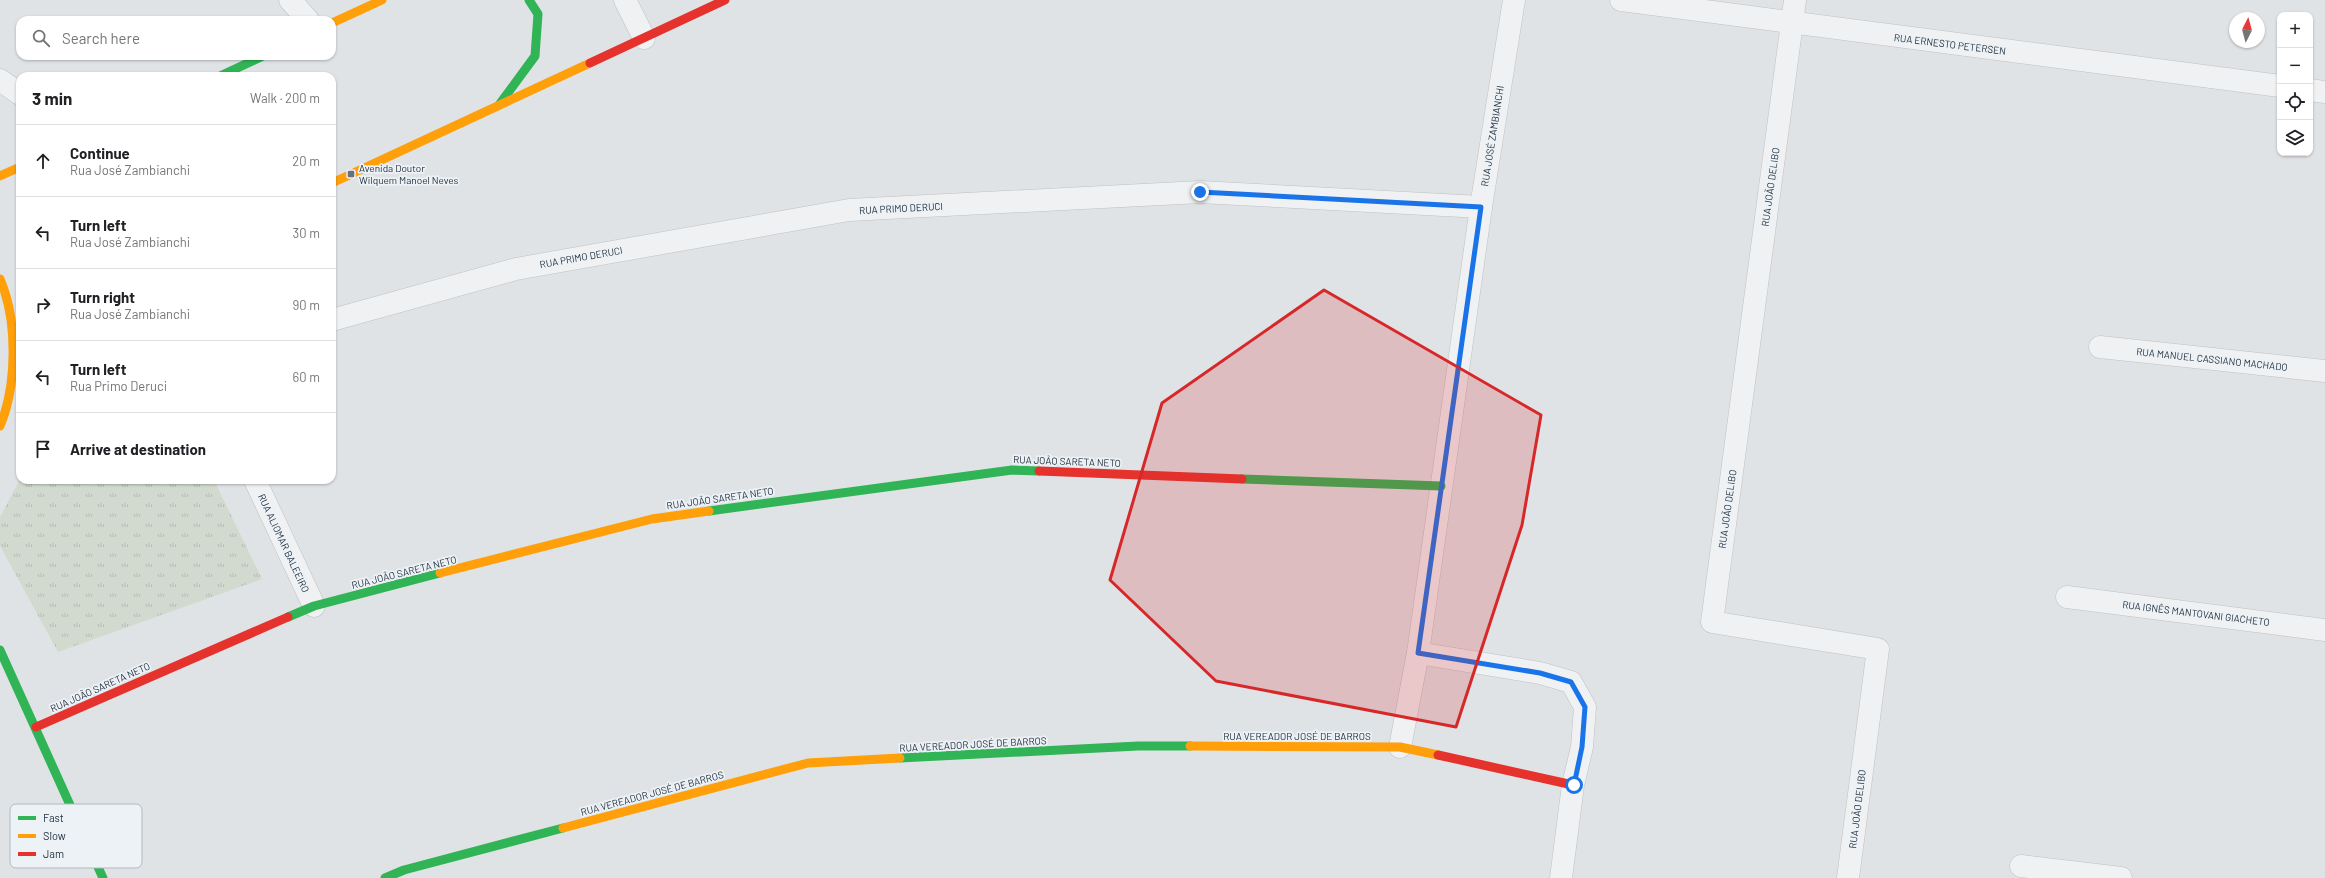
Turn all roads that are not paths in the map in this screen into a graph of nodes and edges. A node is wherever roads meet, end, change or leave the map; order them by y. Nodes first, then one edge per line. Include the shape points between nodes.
1 (290, 0) edge
2 (382, 0) edge
3 (529, 0) edge
4 (625, 0) edge
5 (725, 0) edge
6 (1514, 0) edge
7 (1621, 0) edge
8 (1795, 0) edge
9 (304, 16) edge
10 (336, 21) edge
11 (1791, 24) junction
12 (644, 38) junction
13 (254, 60) edge
14 (229, 72) edge
15 (0, 80) edge
16 (2277, 86) edge
17 (2313, 90) edge
18 (16, 91) edge
19 (2325, 92) edge
20 (498, 106) junction
21 (16, 169) edge
22 (0, 176) edge
23 (336, 181) edge
24 (1481, 207) junction
25 (0, 279) edge
26 (336, 319) edge
27 (16, 334) edge
28 (16, 346) edge
29 (2100, 347) dead end
30 (2325, 371) edge
31 (0, 426) edge
32 (257, 484) edge
33 (1441, 486) junction
34 (2067, 597) dead end
35 (314, 606) junction
36 (2325, 630) edge
37 (0, 650) edge
38 (1418, 653) junction
39 (36, 727) junction
40 (1400, 747) junction
41 (1574, 785) junction
42 (70, 804) edge
43 (2021, 866) dead end
44 (99, 868) edge
45 (103, 878) edge
46 (385, 878) edge
47 (1561, 878) edge
48 (1848, 878) edge
49 (2121, 878) edge

1 - 9 street
2 - 10 street
3 - 20 street via 538,14 535,56
4 - 12 street
5 - 12 street
6 - 24 street, RUA JOSÉ ZAMBIANCHI
7 - 11 street, RUA ERNESTO PETERSEN
8 - 11 street, RUA JOÃO DELIBO
11 - 16 street, RUA ERNESTO PETERSEN
11 - 48 street, RUA JOÃO DELIBO via 1712,622 1878,649
12 - 20 street
13 - 14 street
15 - 18 street
17 - 19 street
20 - 23 street
21 - 22 street
24 - 26 street, RUA PRIMO DERUCI via 1200,192 849,210 516,269
24 - 33 street, RUA JOSÉ ZAMBIANCHI
25 - 27 street
28 - 31 street via 8,407
29 - 30 street, RUA MANUEL CASSIANO MACHADO
32 - 35 street, RUA ALIOMAR BALEEIRO
33 - 35 street, RUA JOÃO SARETA NETO via 1012,470 652,519
33 - 38 street, RUA JOSÉ ZAMBIANCHI
34 - 36 street, RUA IGNÊS MANTOVANI GIACHETO
35 - 39 street, RUA JOÃO SARETA NETO
37 - 39 street
38 - 40 street, RUA JOSÉ ZAMBIANCHI
38 - 41 street via 1540,673 1571,682 1585,707 1582,747
39 - 42 street
40 - 41 street, RUA VEREADOR JOSÉ DE BARROS
40 - 46 street, RUA VEREADOR JOSÉ DE BARROS via 1138,746 808,763 404,870
41 - 47 street
43 - 49 street
44 - 45 street

